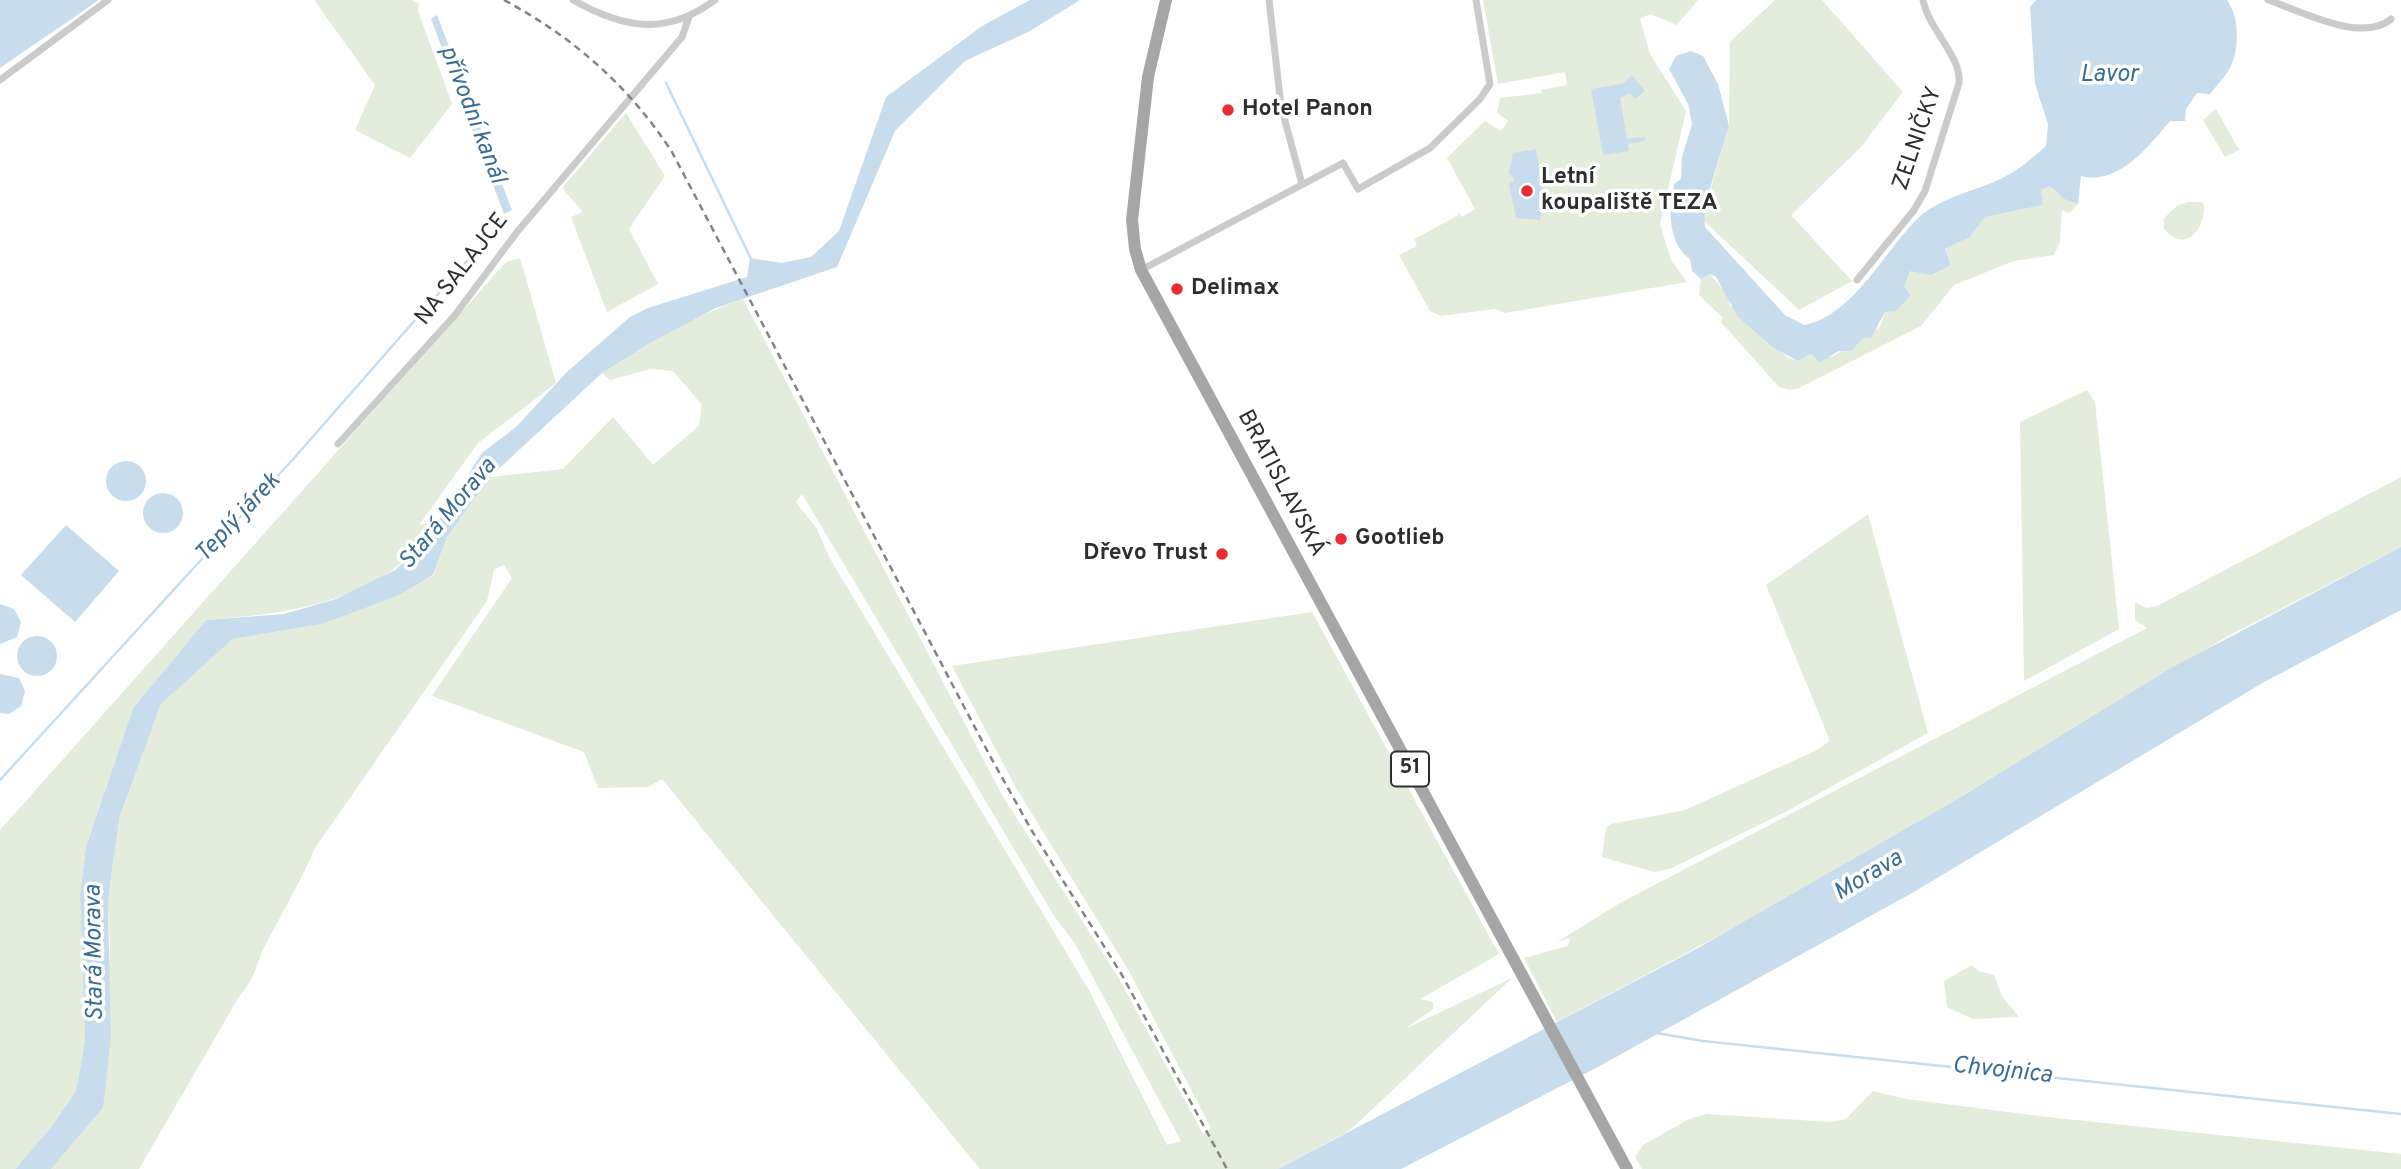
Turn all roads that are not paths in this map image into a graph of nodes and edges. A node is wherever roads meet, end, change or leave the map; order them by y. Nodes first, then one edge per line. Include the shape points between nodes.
1 (108, 0) edge
2 (573, 0) edge
3 (715, 0) edge
4 (1166, 0) edge
5 (1269, 0) edge
6 (1476, 0) edge
7 (1923, 0) edge
8 (2268, 0) edge
9 (689, 17) junction
10 (2391, 19) dead end
11 (0, 80) edge
12 (1301, 184) junction
13 (1141, 270) junction
14 (1857, 280) dead end
15 (338, 444) dead end
16 (1628, 1169) edge

1 - 11 street
2 - 9 street via 624,24 654,25
3 - 9 street
4 - 13 main road, BRATISLAVSKÁ / 51 via 1148,77 1132,220
5 - 12 street via 1281,106
6 - 12 street via 1488,91 1430,148 1359,189 1343,163
7 - 14 street, ZELNIČKY via 1927,18 1955,61 1959,83 1925,191
8 - 10 street via 2363,31
9 - 15 street, NA SALAJCE via 682,37 523,225 481,283
12 - 13 street
13 - 16 main road, BRATISLAVSKÁ / 51

